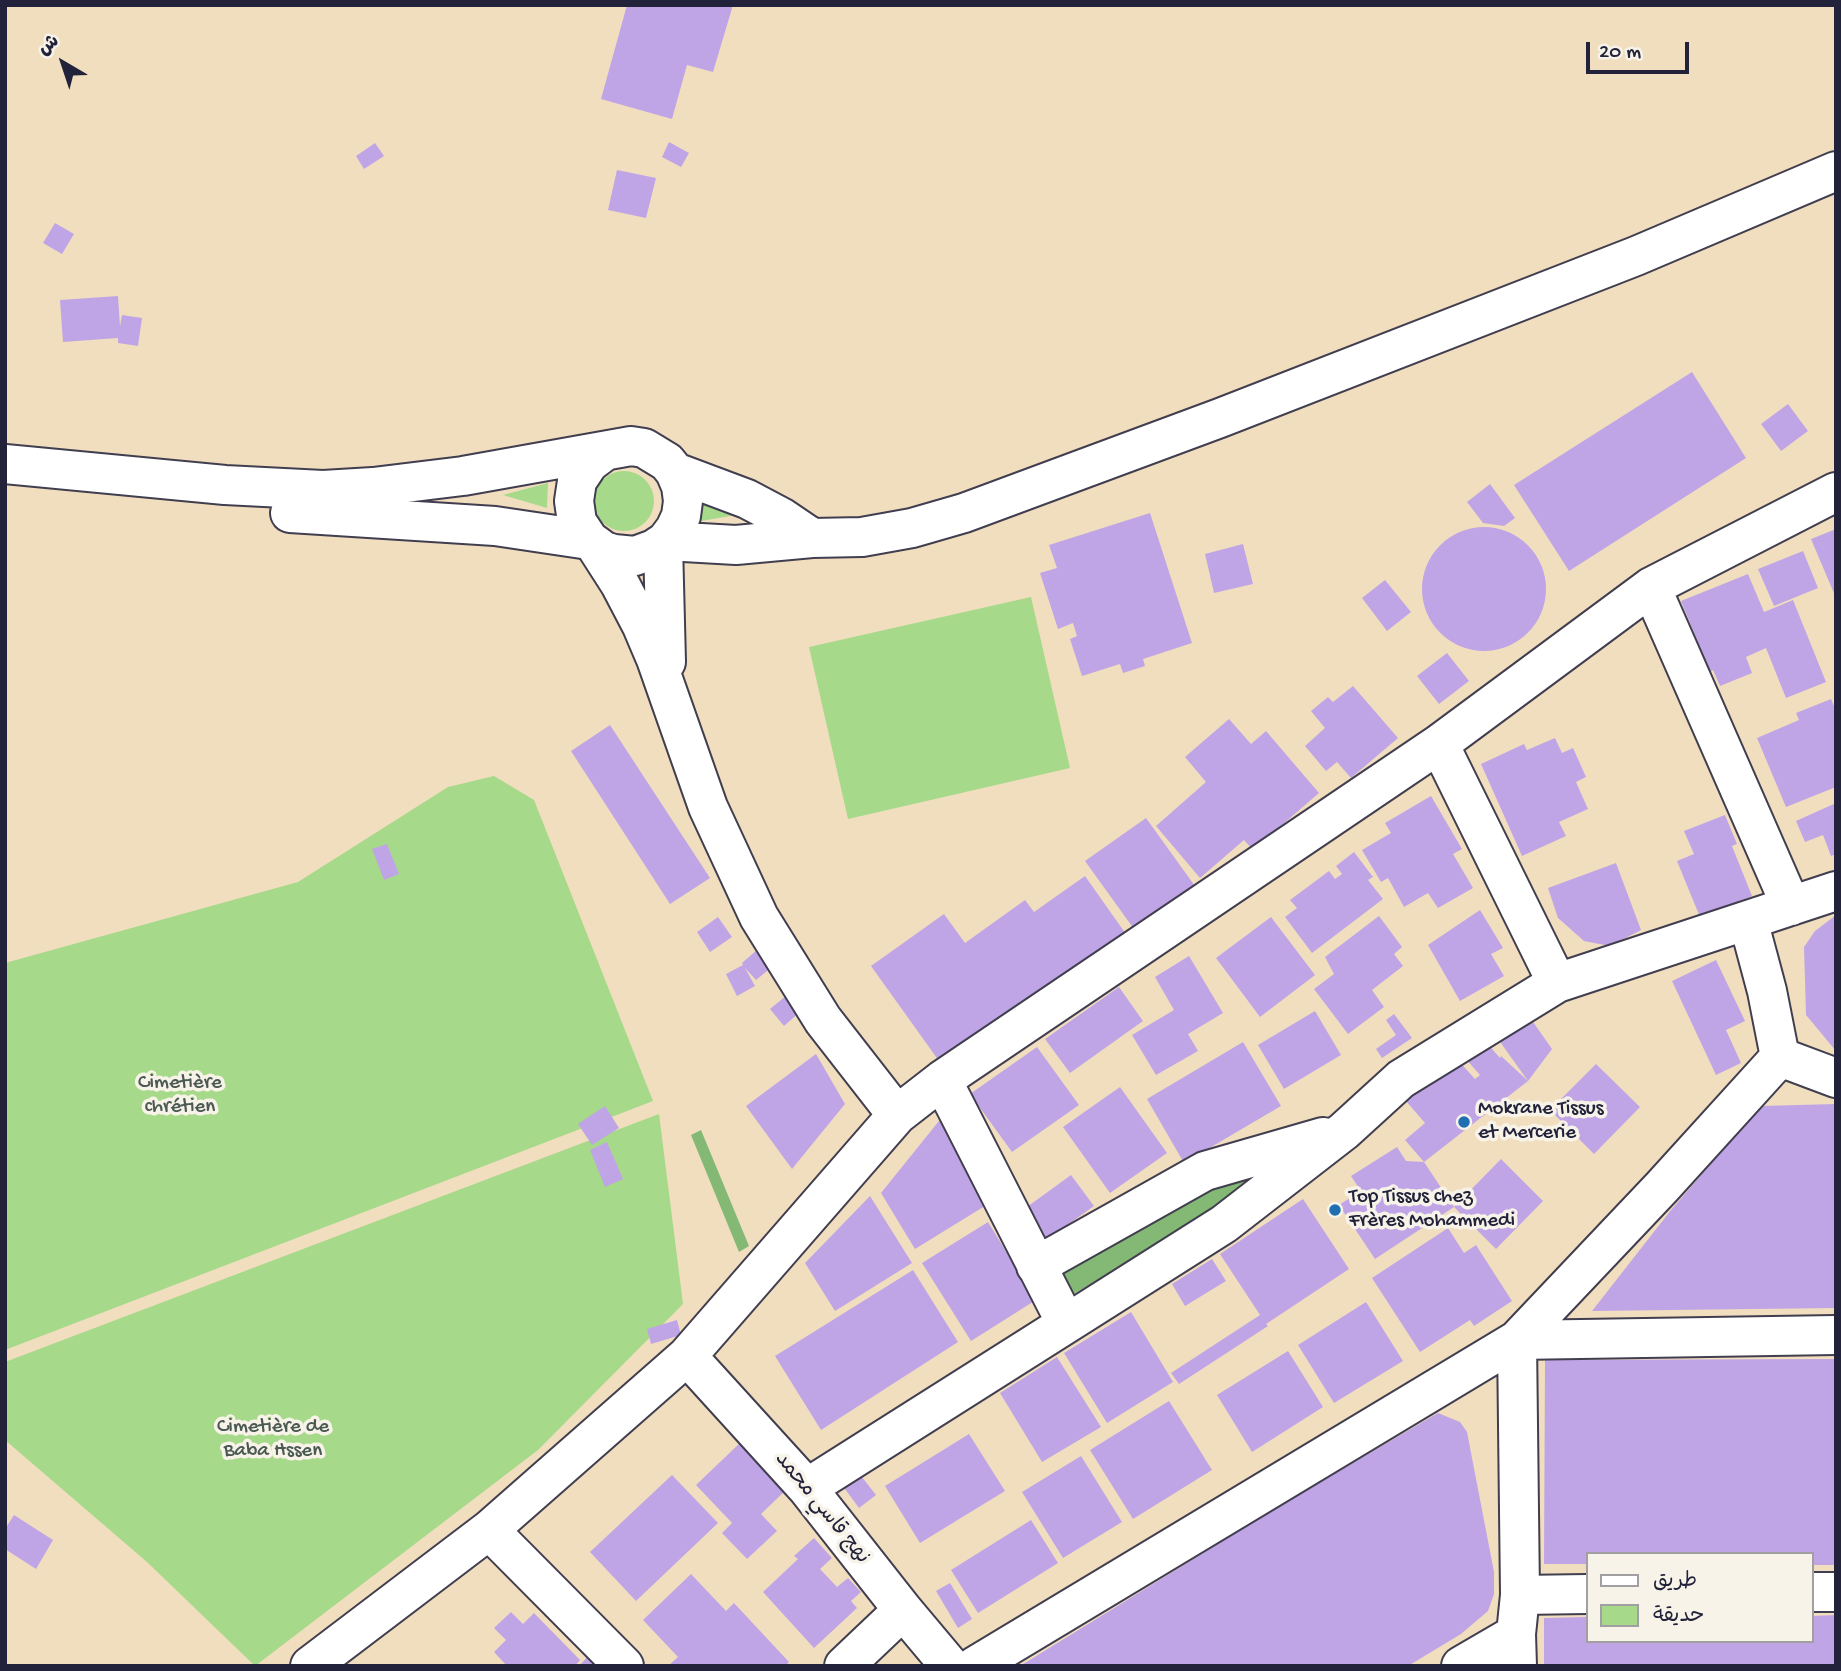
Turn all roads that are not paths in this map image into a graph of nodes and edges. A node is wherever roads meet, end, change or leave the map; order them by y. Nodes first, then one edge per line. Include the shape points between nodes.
1 (1836, 171) edge
2 (606, 451) junction
3 (5, 464) edge
4 (675, 472) junction
5 (5, 486) edge
6 (1836, 492) edge
7 (812, 538) junction
8 (592, 542) junction
9 (664, 542) junction
10 (1651, 587) junction
11 (668, 692) junction
12 (1439, 744) junction
13 (1836, 891) edge
14 (1791, 906) junction
15 (1748, 920) junction
16 (1557, 983) junction
17 (1780, 1056) junction
18 (1836, 1078) edge
19 (942, 1080) junction
20 (897, 1115) junction
21 (1344, 1130) junction
22 (1036, 1266) junction
23 (1066, 1323) junction
24 (1836, 1335) edge
25 (1517, 1340) junction
26 (687, 1356) junction
27 (807, 1488) junction
28 (489, 1530) junction
29 (1813, 1592) edge
30 (1836, 1592) edge
31 (1586, 1594) edge
32 (1520, 1595) junction
33 (903, 1610) junction
34 (1517, 1650) edge
35 (310, 1666) edge
36 (624, 1666) edge
37 (844, 1666) edge
38 (950, 1666) edge
39 (975, 1666) edge
40 (1461, 1666) edge

1 - 7 street via 1636,256 964,513 862,537
2 - 3 street via 463,477 323,490
2 - 4 street via 644,448
2 - 8 street via 589,463 577,481 573,501 577,522
4 - 7 street via 747,499
4 - 9 street via 681,486 681,516
5 - 8 street via 240,509 495,526
6 - 10 street
7 - 9 street via 736,545
8 - 9 street via 614,554 635,556
8 - 11 street via 642,626
9 - 11 street
10 - 12 street
10 - 14 street
11 - 20 street via 708,807 759,917 823,1020
12 - 16 street
12 - 19 street
13 - 14 street
14 - 15 street
15 - 16 street
15 - 17 street
16 - 21 street via 1401,1079
17 - 18 street
17 - 25 street
19 - 20 street
19 - 22 street
20 - 26 street
21 - 22 street via 1205,1171
21 - 23 street via 1224,1224
22 - 23 street
23 - 27 street
24 - 25 street
25 - 32 street
25 - 39 street
26 - 27 street, نهج قاسي محمد
26 - 28 street
27 - 33 street, نهج قاسي محمد
28 - 35 street
28 - 36 street
29 - 30 street
31 - 32 street
32 - 34 street
33 - 37 street
33 - 38 street, نهج قاسي محمد
34 - 40 street

